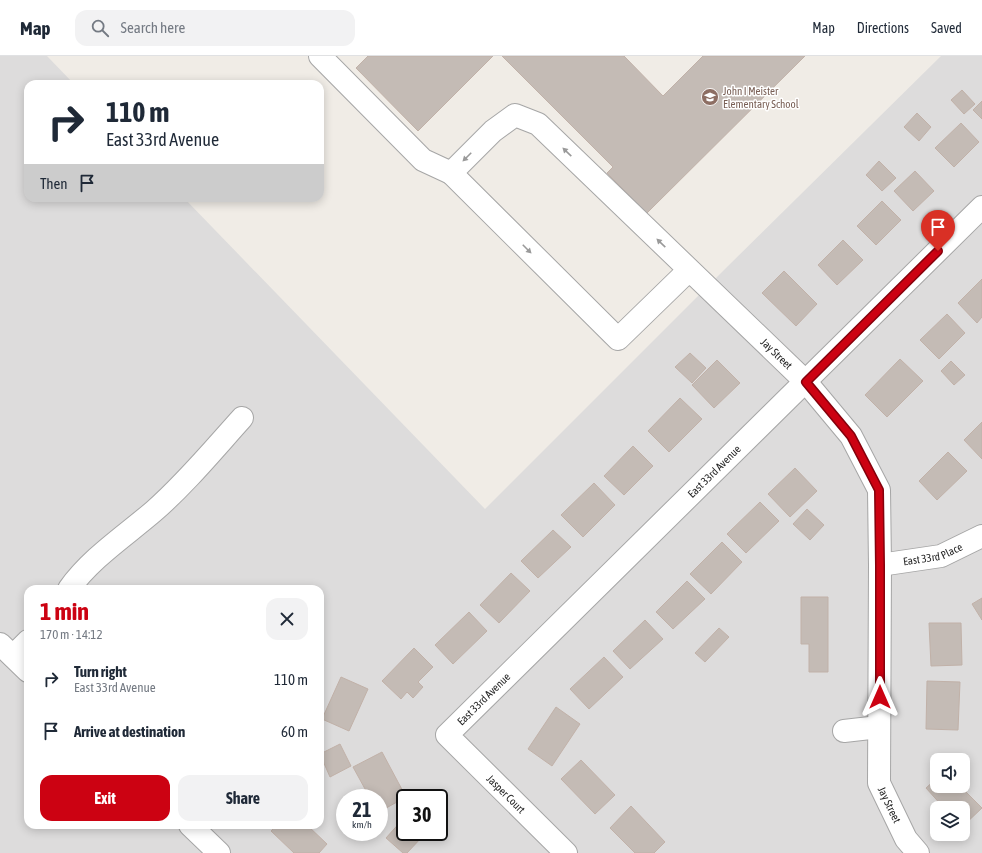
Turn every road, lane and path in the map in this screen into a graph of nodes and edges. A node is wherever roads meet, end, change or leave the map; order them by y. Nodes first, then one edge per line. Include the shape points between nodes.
1 (323, 57) edge
2 (450, 173) junction
3 (982, 207) edge
4 (689, 270) junction
5 (806, 382) junction
6 (242, 418) dead end
7 (982, 536) edge
8 (880, 565) junction
9 (72, 585) edge
10 (24, 646) edge
11 (14, 657) edge
12 (879, 727) junction
13 (844, 731) dead end
14 (447, 735) joint
15 (194, 829) edge
16 (219, 853) edge
17 (566, 853) edge
18 (918, 853) edge

1 - 2 street via 423,160
4 -> 2 street, Jay Street via 538,124 515,115 493,131
2 -> 4 street via 618,339
3 - 5 street, East 33rd Avenue
4 - 5 street, Jay Street
5 - 8 street, Jay Street via 851,436 879,490
5 - 14 street, East 33rd Avenue
6 - 9 street via 185,481 155,510 117,540
7 - 8 street, East 33rd Place via 941,556
8 - 12 street, Jay Street
10 - 11 street
12 - 13 street
12 - 18 street, Jay Street via 879,783 906,839
14 - 17 street, Jasper Court
15 - 16 street

